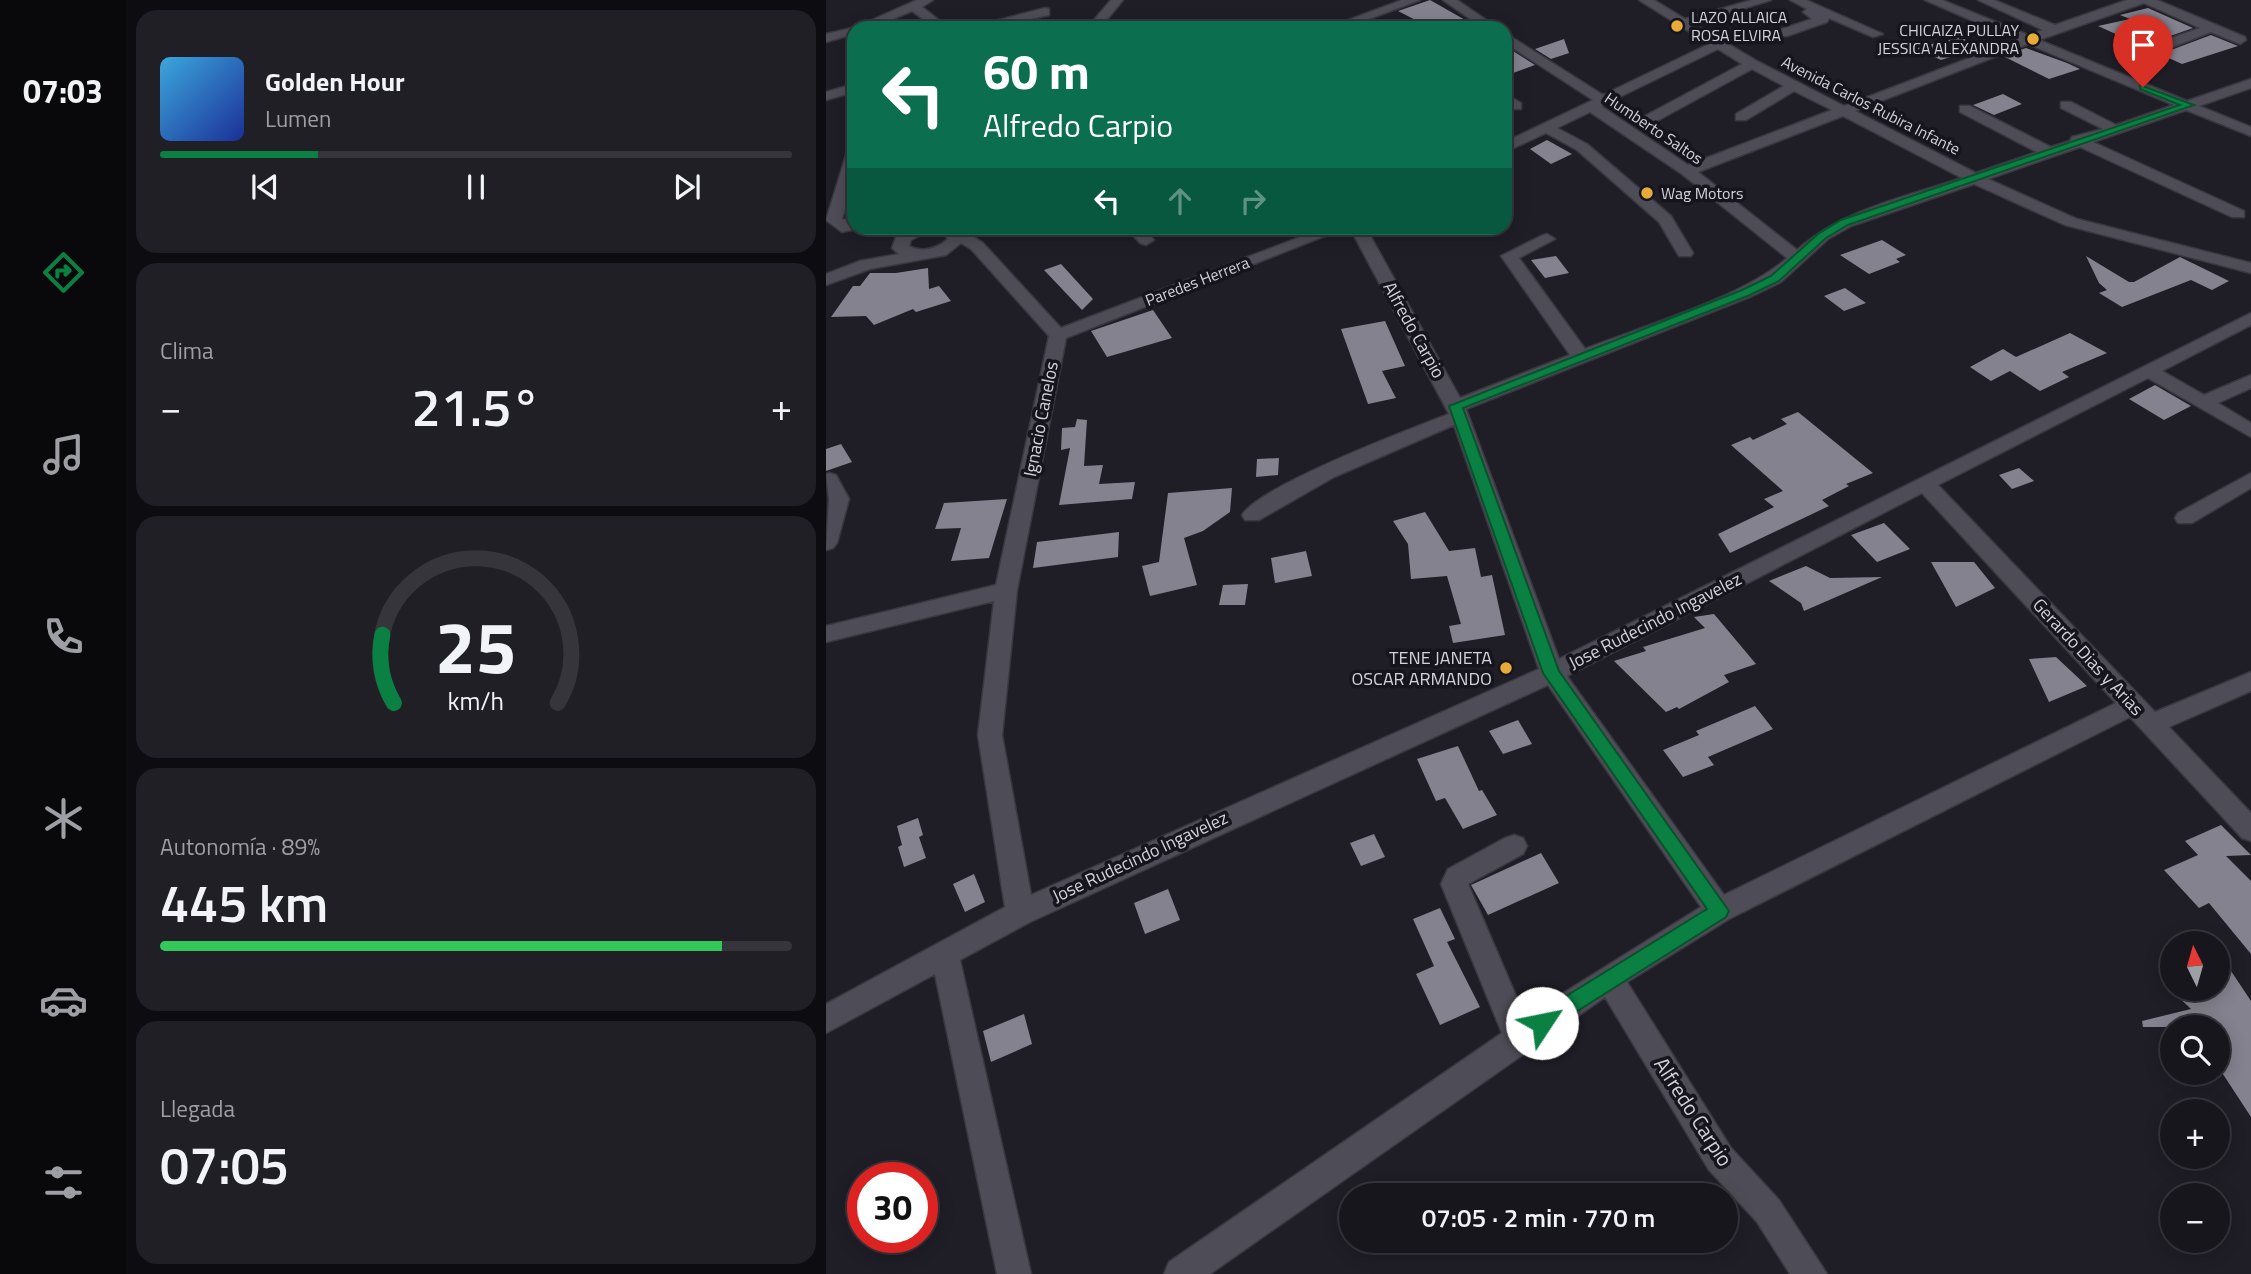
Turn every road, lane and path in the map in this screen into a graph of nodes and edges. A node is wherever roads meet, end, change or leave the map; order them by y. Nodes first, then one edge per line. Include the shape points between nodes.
1 (927, 0) edge
2 (1117, 0) edge
3 (1414, 0) edge
4 (1449, 0) edge
5 (1645, 0) edge
6 (1765, 0) edge
7 (1784, 0) edge
8 (1796, 0) edge
9 (1931, 0) edge
10 (1984, 0) edge
11 (2091, 0) edge
12 (2140, 0) edge
13 (2147, 0) edge
14 (914, 7) junction
15 (2111, 8) junction
16 (1045, 12) dead end
17 (879, 21) edge
18 (933, 21) edge
19 (1005, 21) edge
20 (1099, 21) edge
21 (1363, 21) edge
22 (1481, 21) edge
23 (1683, 23) junction
24 (2211, 28) junction
25 (2055, 30) junction
26 (847, 32) edge
27 (1783, 33) dead end
28 (1877, 34) dead end
29 (826, 38) edge
30 (2240, 40) dead end
31 (2029, 42) junction
32 (1512, 44) edge
33 (1718, 44) junction
34 (2165, 45) dead end
35 (1752, 64) junction
36 (2251, 83) edge
37 (1795, 85) junction
38 (847, 90) edge
39 (826, 96) edge
40 (1596, 103) junction
41 (2066, 105) dead end
42 (2189, 105) junction
43 (1965, 109) dead end
44 (1849, 111) junction
45 (1741, 117) dead end
46 (1650, 119) dead end
47 (1545, 127) junction
48 (2114, 129) junction
49 (2251, 132) edge
50 (2077, 141) junction
51 (1512, 144) edge
52 (2047, 151) junction
53 (1687, 172) junction
54 (847, 176) edge
55 (1972, 177) junction
56 (2238, 214) dead end
57 (847, 227) edge
58 (908, 235) edge
59 (912, 235) edge
60 (952, 235) edge
61 (961, 235) edge
62 (1141, 235) edge
63 (1314, 235) edge
64 (1362, 235) edge
65 (1547, 239) dead end
66 (1146, 240) dead end
67 (1685, 253) dead end
68 (927, 254) junction
69 (1797, 258) junction
70 (2247, 263) edge
71 (998, 270) junction
72 (828, 277) edge
73 (2251, 318) edge
74 (1058, 335) junction
75 (1582, 358) junction
76 (2148, 370) junction
77 (2251, 381) edge
78 (2203, 403) junction
79 (1458, 411) junction
80 (2251, 431) edge
81 (2251, 479) edge
82 (829, 480) dead end
83 (1926, 485) junction
84 (1252, 515) dead end
85 (2185, 518) dead end
86 (826, 542) edge
87 (1006, 590) junction
88 (826, 634) edge
89 (1552, 673) junction
90 (2251, 681) edge
91 (2133, 705) junction
92 (2151, 724) junction
93 (2251, 830) edge
94 (1514, 846) dead end
95 (1719, 911) junction
96 (1020, 913) junction
97 (944, 953) junction
98 (1609, 978) junction
99 (826, 1019) edge
100 (1519, 1038) junction
101 (1014, 1274) edge
102 (1181, 1274) edge
103 (1810, 1274) edge

1 - 14 street
2 - 20 street
3 - 21 street
4 - 22 street
5 - 23 street, Avenida Carlos Rubira Infante
6 - 23 street
7 - 27 street via 1823,19
8 - 28 street
9 - 31 street
10 - 25 street
11 - 15 street
12 - 15 street
13 - 24 street
14 - 17 street
14 - 18 street
15 - 25 street
16 - 19 street
23 - 33 street, Avenida Carlos Rubira Infante
24 - 30 street
24 - 34 street
25 - 31 street
26 - 29 street
31 - 42 street
31 - 44 street
32 - 40 street
33 - 35 street, Avenida Carlos Rubira Infante
33 - 40 street
35 - 37 street, Avenida Carlos Rubira Infante
35 - 46 street
36 - 42 street
37 - 44 street, Avenida Carlos Rubira Infante
37 - 45 street
38 - 39 street
40 - 47 street
40 - 53 street, Humberto Saltos
41 - 48 street
42 - 48 street
42 - 49 street
43 - 52 street
44 - 53 street
44 - 55 street, Avenida Carlos Rubira Infante
47 - 51 street
47 - 67 street via 1582,147 1665,219
48 - 50 street
50 - 52 street
50 - 56 street
52 - 55 street
53 - 69 street, Humberto Saltos
54 - 57 street via 834,220
55 - 69 street via 1844,223
55 - 70 street, Avenida Carlos Rubira Infante via 2071,222
58 - 72 street
59 - 68 street via 900,248
60 - 68 street via 952,245
61 - 71 street
62 - 66 street
63 - 74 street, Paredes Herrera
64 - 79 street, Alfredo Carpio
65 - 75 street via 1509,256
68 - 71 street
68 - 72 street via 880,261
69 - 75 street via 1775,278 1746,292
71 - 74 street
73 - 76 street, Jose Rudecindo Ingavelez
74 - 87 street, Ignacio Canelos
75 - 79 street
76 - 78 street
76 - 83 street, Jose Rudecindo Ingavelez
77 - 78 street
78 - 80 street
79 - 84 street via 1334,467
79 - 89 street, Alfredo Carpio
81 - 85 street
82 - 86 street via 839,499
83 - 89 street, Jose Rudecindo Ingavelez
83 - 91 street, Gerardo Dias y Arias
87 - 88 street
87 - 96 street, Ignacio Canelos via 990,736
89 - 95 street, Alfredo Carpio
89 - 96 street, Jose Rudecindo Ingavelez
90 - 92 street
91 - 92 street, Gerardo Dias y Arias
91 - 95 street
92 - 93 street, Gerardo Dias y Arias
94 - 100 street via 1457,877 1454,884
95 - 98 street
96 - 97 street, Jose Rudecindo Ingavelez
97 - 99 street, Jose Rudecindo Ingavelez
97 - 101 street
98 - 100 street
98 - 103 street, Alfredo Carpio via 1720,1159 1768,1211
100 - 102 street

